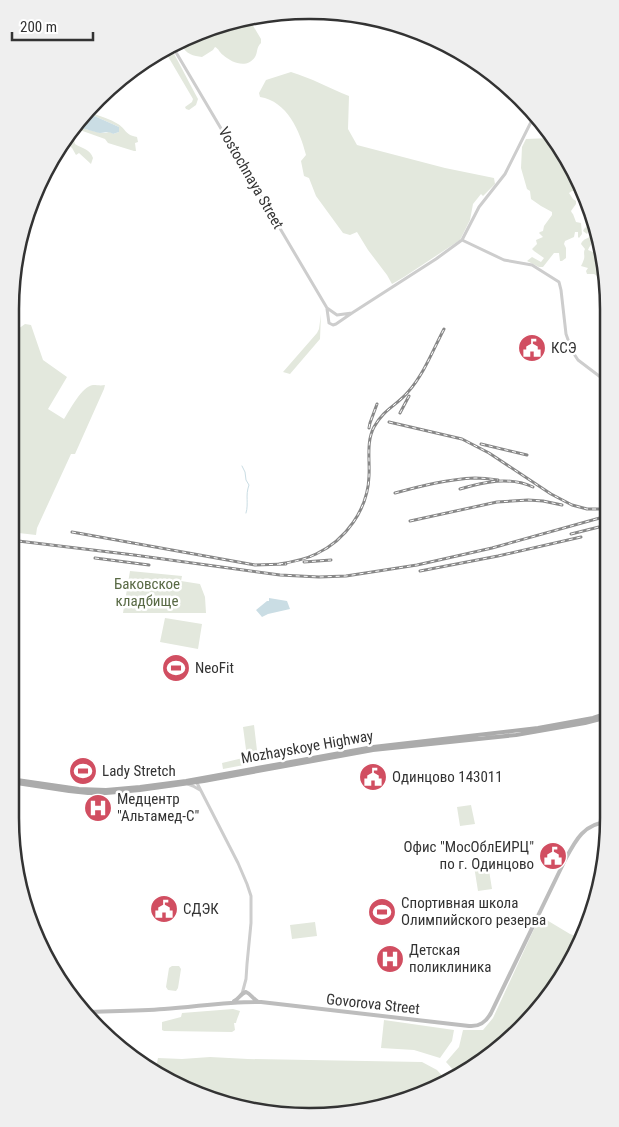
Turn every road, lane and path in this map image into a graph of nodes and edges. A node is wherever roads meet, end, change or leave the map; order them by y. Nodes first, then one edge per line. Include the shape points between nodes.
1 (176, 52) edge
2 (531, 122) edge
3 (462, 240) junction
4 (326, 308) junction
5 (352, 313) junction
6 (335, 315) junction
7 (328, 318) junction
8 (338, 323) junction
9 (600, 377) edge
10 (600, 718) edge
11 (19, 781) edge
12 (196, 781) junction
13 (19, 782) edge
14 (186, 784) junction
15 (200, 791) junction
16 (600, 822) edge
17 (246, 980) junction
18 (250, 994) junction
19 (241, 995) junction
20 (232, 1002) junction
21 (246, 1002) junction
22 (261, 1002) junction
23 (93, 1012) edge

1 - 4 street, Vostochnaya Street
2 - 3 street via 505,174 479,207
3 - 5 street
3 - 9 street via 504,260 532,265 558,282 572,350 578,360
4 - 6 street, Vostochnaya Street
4 - 7 street, Vostochnaya Street
5 - 6 street
5 - 8 street
6 - 7 street
6 - 8 street
7 - 8 street via 330,324
10 - 12 main road, Mozhayskoye Highway via 516,735 364,751
11 - 12 main road, Mozhayskoye Highway via 88,790
12 - 14 main road, Mozhayskoye Highway
12 - 15 street
13 - 14 main road, Mozhayskoye Highway via 97,793
14 - 15 street
15 - 17 street via 238,863 251,896
16 - 22 main road, Govorova Street via 576,839 489,1016 482,1024 475,1027
17 - 18 street
17 - 19 street
18 - 19 main road
18 - 21 main road via 250,1000
18 - 22 main road, Govorova Street
19 - 20 main road, Govorova Street
19 - 21 main road
20 - 21 main road, Govorova Street
20 - 23 main road, Govorova Street
21 - 22 main road, Govorova Street

